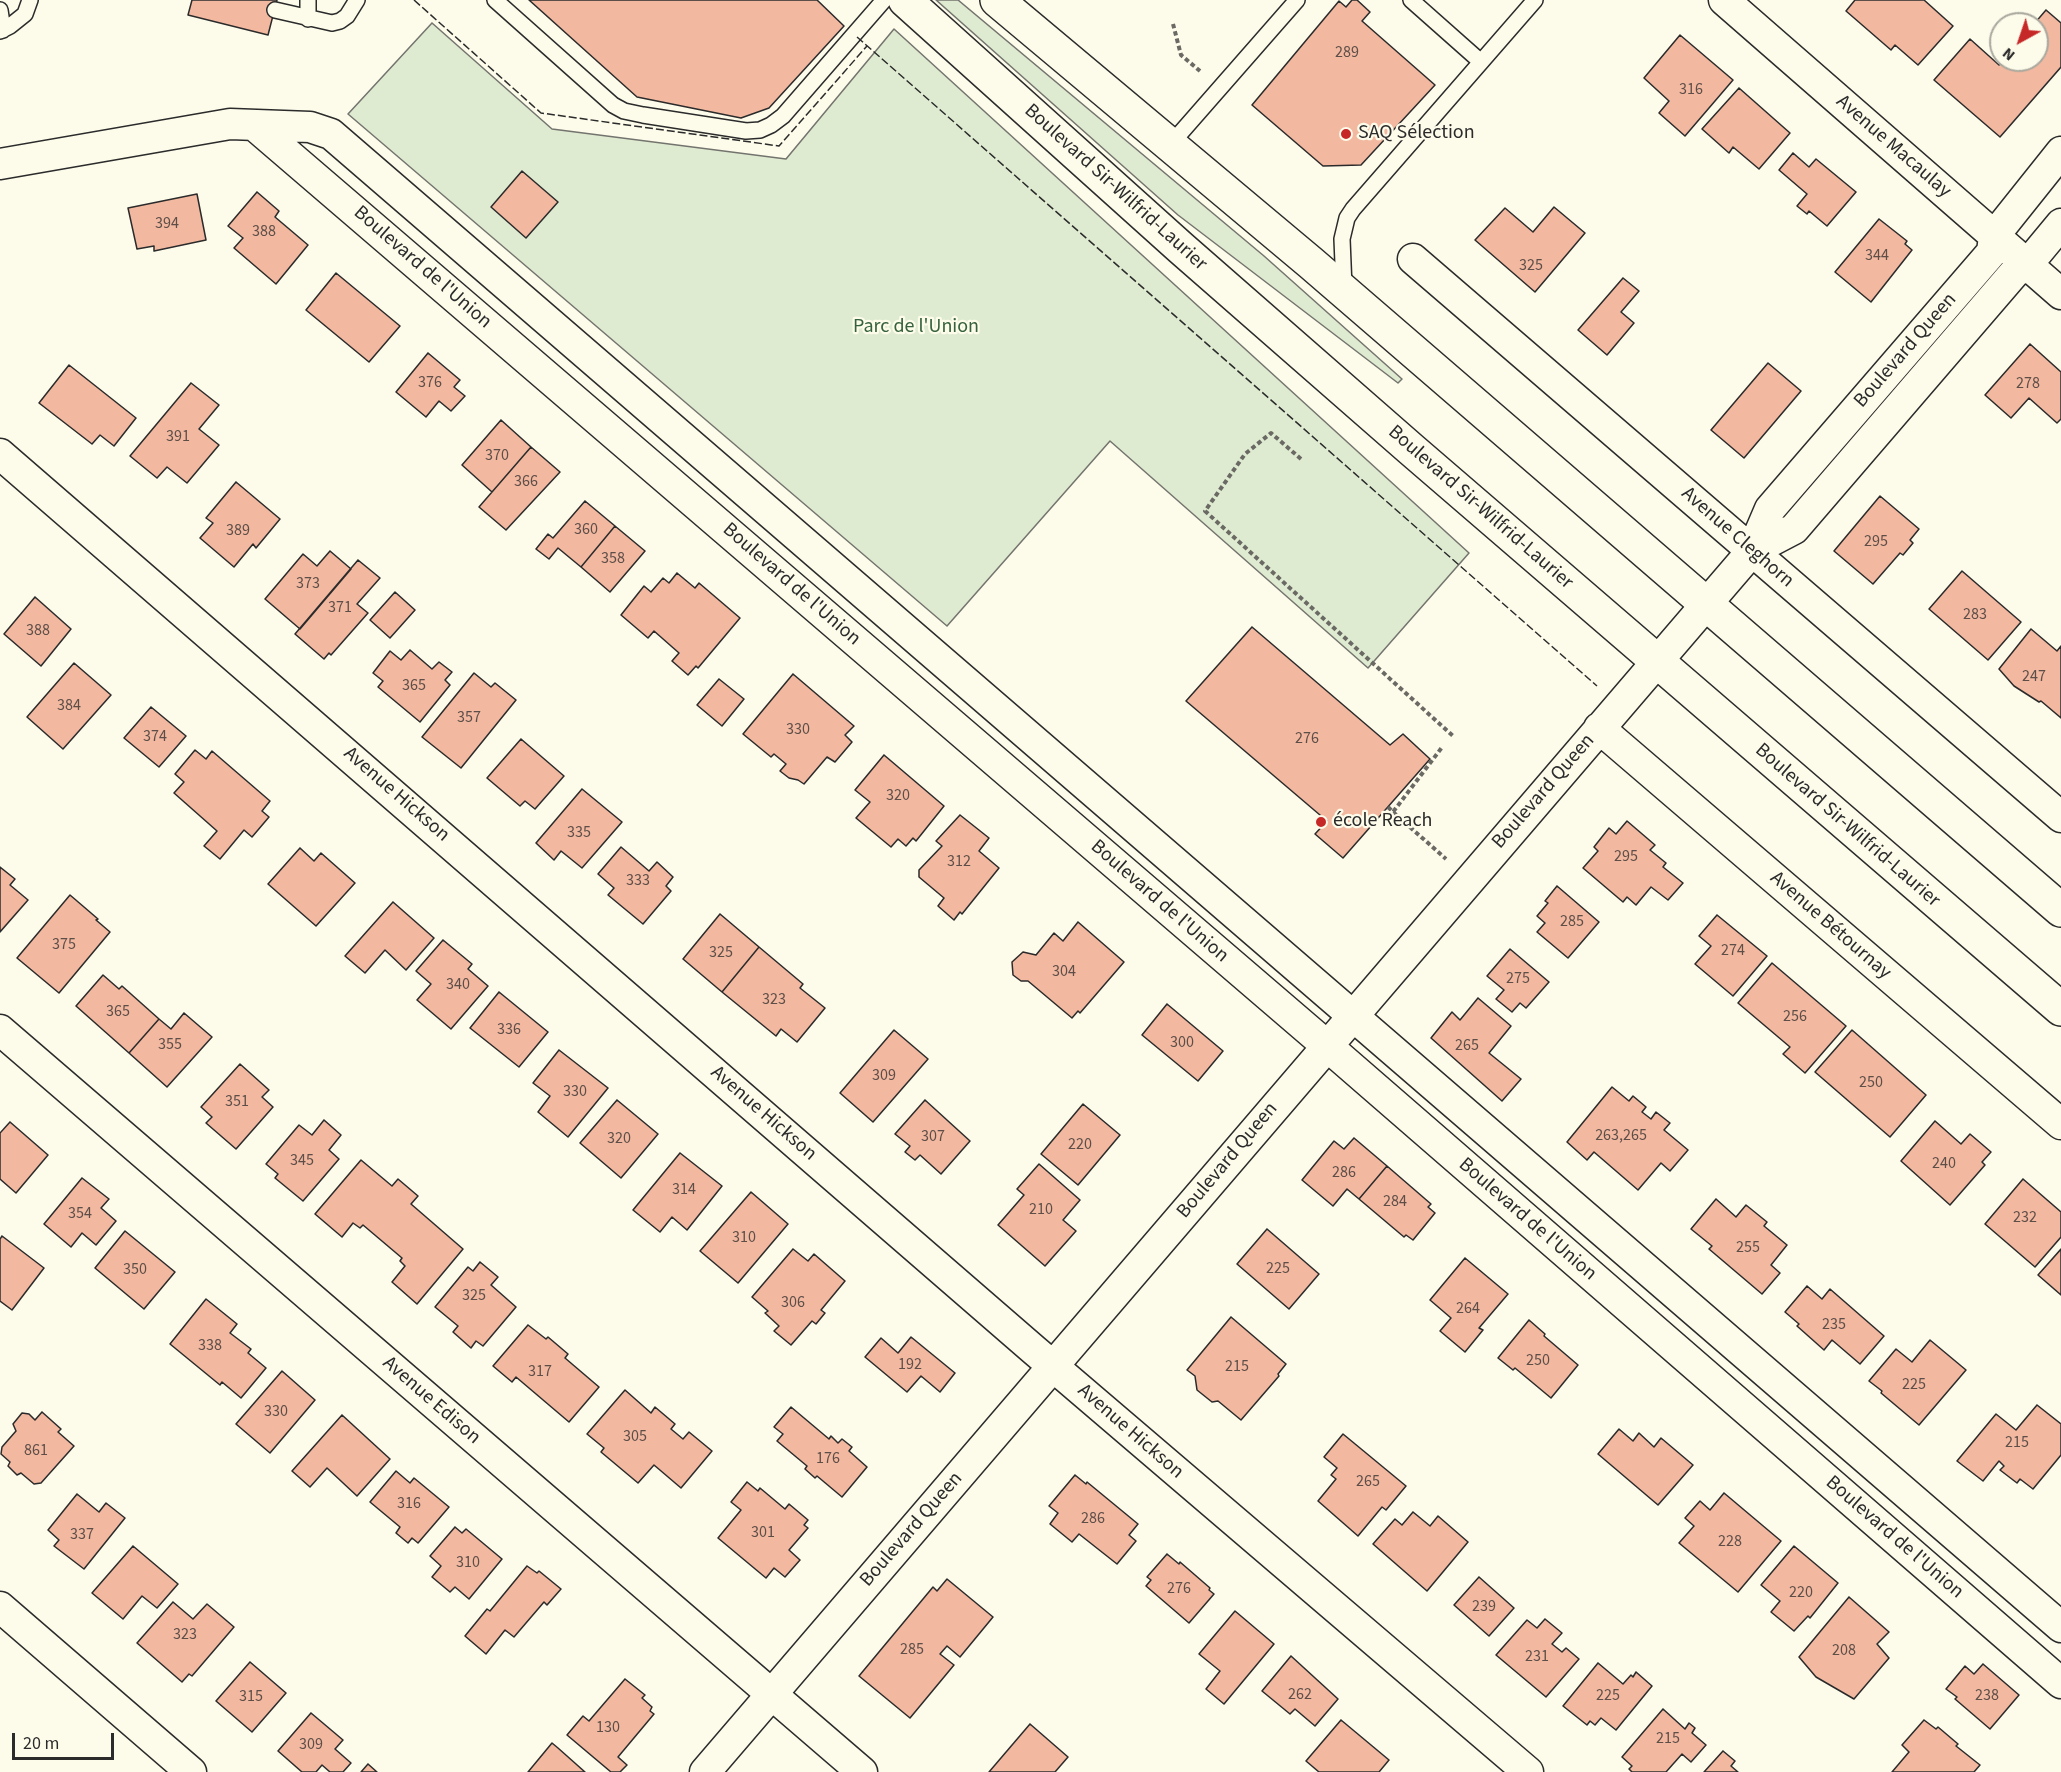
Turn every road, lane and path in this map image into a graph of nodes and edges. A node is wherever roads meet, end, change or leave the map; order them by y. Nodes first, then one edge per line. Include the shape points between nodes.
1 (30, 0) edge
2 (308, 0) edge
3 (357, 0) edge
4 (495, 0) edge
5 (884, 0) edge
6 (905, 0) edge
7 (997, 0) edge
8 (1297, 0) edge
9 (1411, 0) edge
10 (1535, 0) edge
11 (1724, 0) edge
12 (0, 10) edge
13 (275, 10) dead end
14 (308, 19) junction
15 (1173, 24) dead end
16 (1, 30) edge
17 (1481, 62) junction
18 (1200, 71) dead end
19 (254, 125) junction
20 (1170, 145) junction
21 (2061, 152) edge
22 (0, 164) edge
23 (2061, 224) edge
24 (1994, 236) junction
25 (1413, 259) dead end
26 (2027, 265) junction
27 (1344, 291) junction
28 (2061, 294) edge
29 (0, 454) edge
30 (1301, 459) dead end
31 (1752, 551) junction
32 (1706, 604) junction
33 (1657, 662) junction
34 (1599, 728) junction
35 (1453, 736) dead end
36 (1443, 746) dead end
37 (1388, 807) dead end
38 (1393, 812) junction
39 (2061, 817) edge
40 (1470, 879) junction
41 (2061, 910) edge
42 (2061, 1009) edge
43 (1353, 1014) junction
44 (0, 1030) edge
45 (1326, 1046) junction
46 (2061, 1124) edge
47 (1053, 1366) junction
48 (0, 1607) edge
49 (2061, 1627) edge
50 (2061, 1683) edge
51 (771, 1694) junction
52 (191, 1772) edge
53 (705, 1772) edge
54 (862, 1772) edge
55 (1528, 1772) edge

1 - 16 lane via 25,14
2 - 14 lane
3 - 14 lane via 353,10 340,21
4 - 5 lane via 624,111 746,131 760,130 783,116
6 - 33 main road, Boulevard Sir-Wilfrid-Laurier via 1208,271
7 - 20 main road
8 - 20 lane
9 - 17 lane
10 - 17 lane
11 - 24 street, Avenue Macaulay
12 - 16 lane
13 - 14 lane
15 - 18 path via 1181,55
17 - 27 lane via 1347,218 1342,252
19 - 22 street, Boulevard de l'Union via 230,123
19 - 43 street, Boulevard de l'Union via 310,127 331,134 1095,796
19 - 45 street, Boulevard de l'Union
20 - 27 main road
21 - 24 street, Boulevard Queen
23 - 26 street, Boulevard Queen
24 - 26 street, Avenue Macaulay
24 - 31 street, Boulevard Queen via 1992,252 1770,509
25 - 31 street, Avenue Cleghorn
26 - 28 street, Avenue Macaulay
26 - 31 street, Boulevard Queen via 2015,272 1794,529
27 - 32 main road
29 - 47 street, Avenue Hickson
30 - 35 path via 1271,433 1245,454 1205,512
31 - 32 street, Boulevard Queen
31 - 39 street, Avenue Cleghorn
32 - 33 street, Boulevard Queen
32 - 41 main road
33 - 34 street, Boulevard Queen
33 - 42 main road, Boulevard Sir-Wilfrid-Laurier
34 - 40 street, Boulevard Queen
34 - 46 street, Avenue Bétournay
36 - 38 path
37 - 38 path
38 - 40 path
40 - 43 street, Boulevard Queen
43 - 45 street, Boulevard Queen
43 - 49 street, Boulevard de l'Union
44 - 51 street, Avenue Edison
45 - 47 street, Boulevard Queen
45 - 50 street, Boulevard de l'Union
47 - 51 street, Boulevard Queen
47 - 55 street, Avenue Hickson
48 - 52 street
51 - 53 street, Boulevard Queen
51 - 54 street, Avenue Edison

